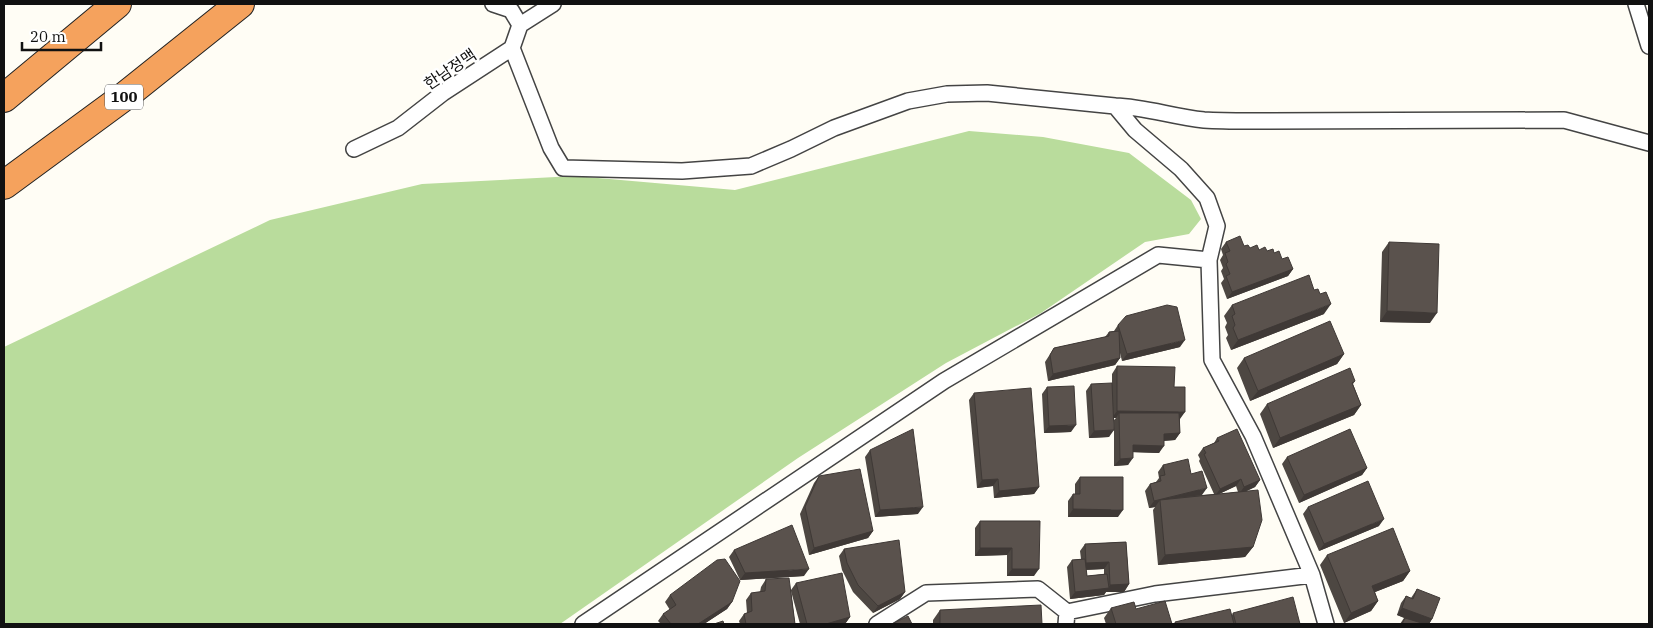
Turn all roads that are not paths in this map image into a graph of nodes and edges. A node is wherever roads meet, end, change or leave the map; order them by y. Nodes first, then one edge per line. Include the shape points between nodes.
1 (117, 4) edge
2 (240, 4) edge
3 (493, 4) edge
4 (553, 4) edge
5 (1636, 4) edge
6 (520, 25) junction
7 (1648, 40) edge
8 (512, 48) junction
9 (4, 98) edge
10 (1114, 106) junction
11 (1649, 143) edge
12 (354, 149) dead end
13 (4, 185) edge
14 (1209, 260) junction
15 (1312, 575) junction
16 (1067, 618) edge
17 (583, 624) edge
18 (877, 624) edge
19 (1326, 624) edge

1 - 9 highway
2 - 13 highway, 100 via 125,96
3 - 6 lane via 511,10
4 - 6 lane
5 - 7 lane
6 - 8 lane
8 - 10 lane via 551,148 563,168 682,172 751,166 834,128 908,101 947,94 987,93
8 - 12 lane, 한남정맥 via 398,128
10 - 11 lane via 1133,106 1203,120 1564,120
10 - 14 lane via 1207,198 1217,226
14 - 15 lane via 1212,360 1253,436
14 - 17 lane via 1158,255 1149,260 944,381
15 - 16 lane via 1155,594
15 - 19 lane
16 - 18 lane via 1038,589 926,593

